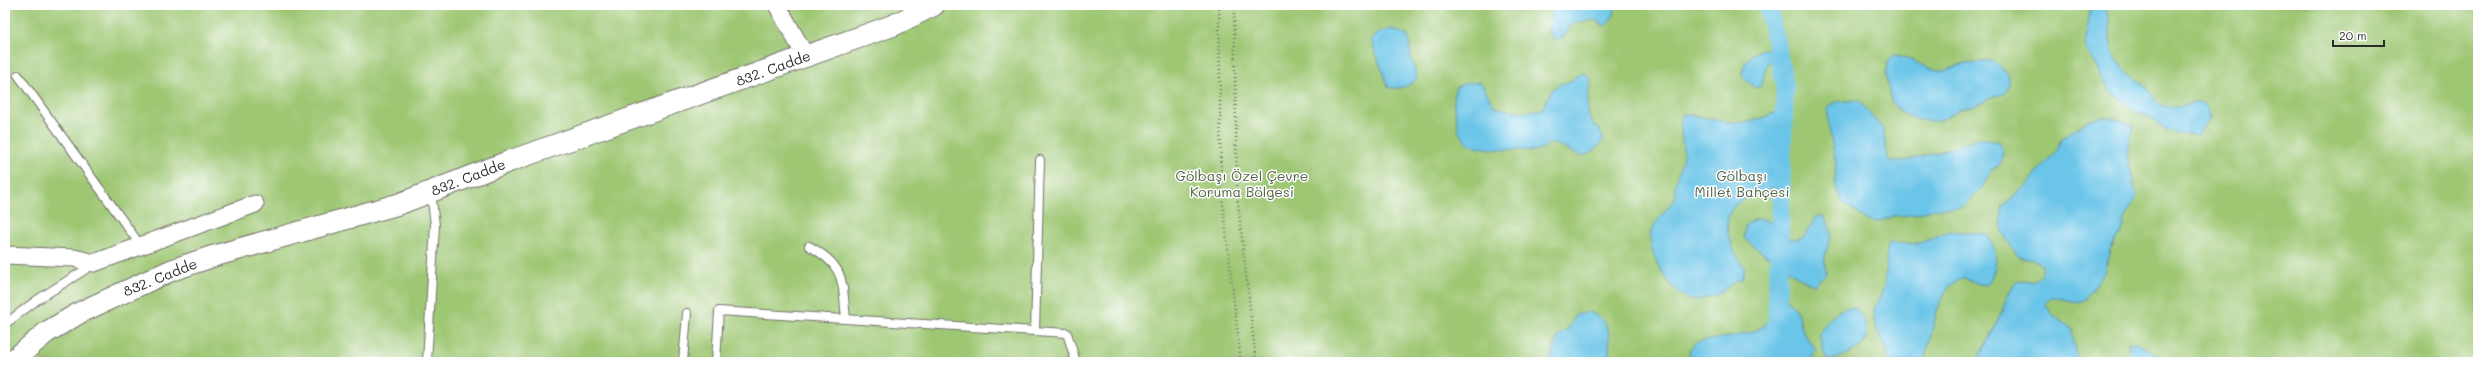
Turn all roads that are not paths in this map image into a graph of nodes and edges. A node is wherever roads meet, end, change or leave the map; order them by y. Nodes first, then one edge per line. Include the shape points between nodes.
1 (777, 5) edge
2 (934, 5) edge
3 (806, 57) junction
4 (18, 75) dead end
5 (1040, 160) dead end
6 (431, 192) junction
7 (255, 204) dead end
8 (141, 246) junction
9 (809, 246) dead end
10 (5, 255) edge
11 (94, 263) junction
12 (687, 314) dead end
13 (846, 319) junction
14 (5, 324) edge
15 (1035, 331) junction
16 (11, 362) edge
17 (427, 362) edge
18 (683, 362) edge
19 (716, 362) edge
20 (1076, 362) edge

1 - 3 street
2 - 3 street, 832. Cadde via 894,25
3 - 6 street, 832. Cadde
4 - 8 lane
5 - 15 lane
6 - 16 street, 832. Cadde via 399,204 172,270 81,312 47,332
6 - 17 lane via 435,225
7 - 8 street
8 - 11 street
9 - 13 lane via 826,255 837,268 842,281
10 - 11 street via 74,258
11 - 14 lane
12 - 18 lane
13 - 15 lane
13 - 19 lane via 719,311
15 - 20 lane via 1067,333

